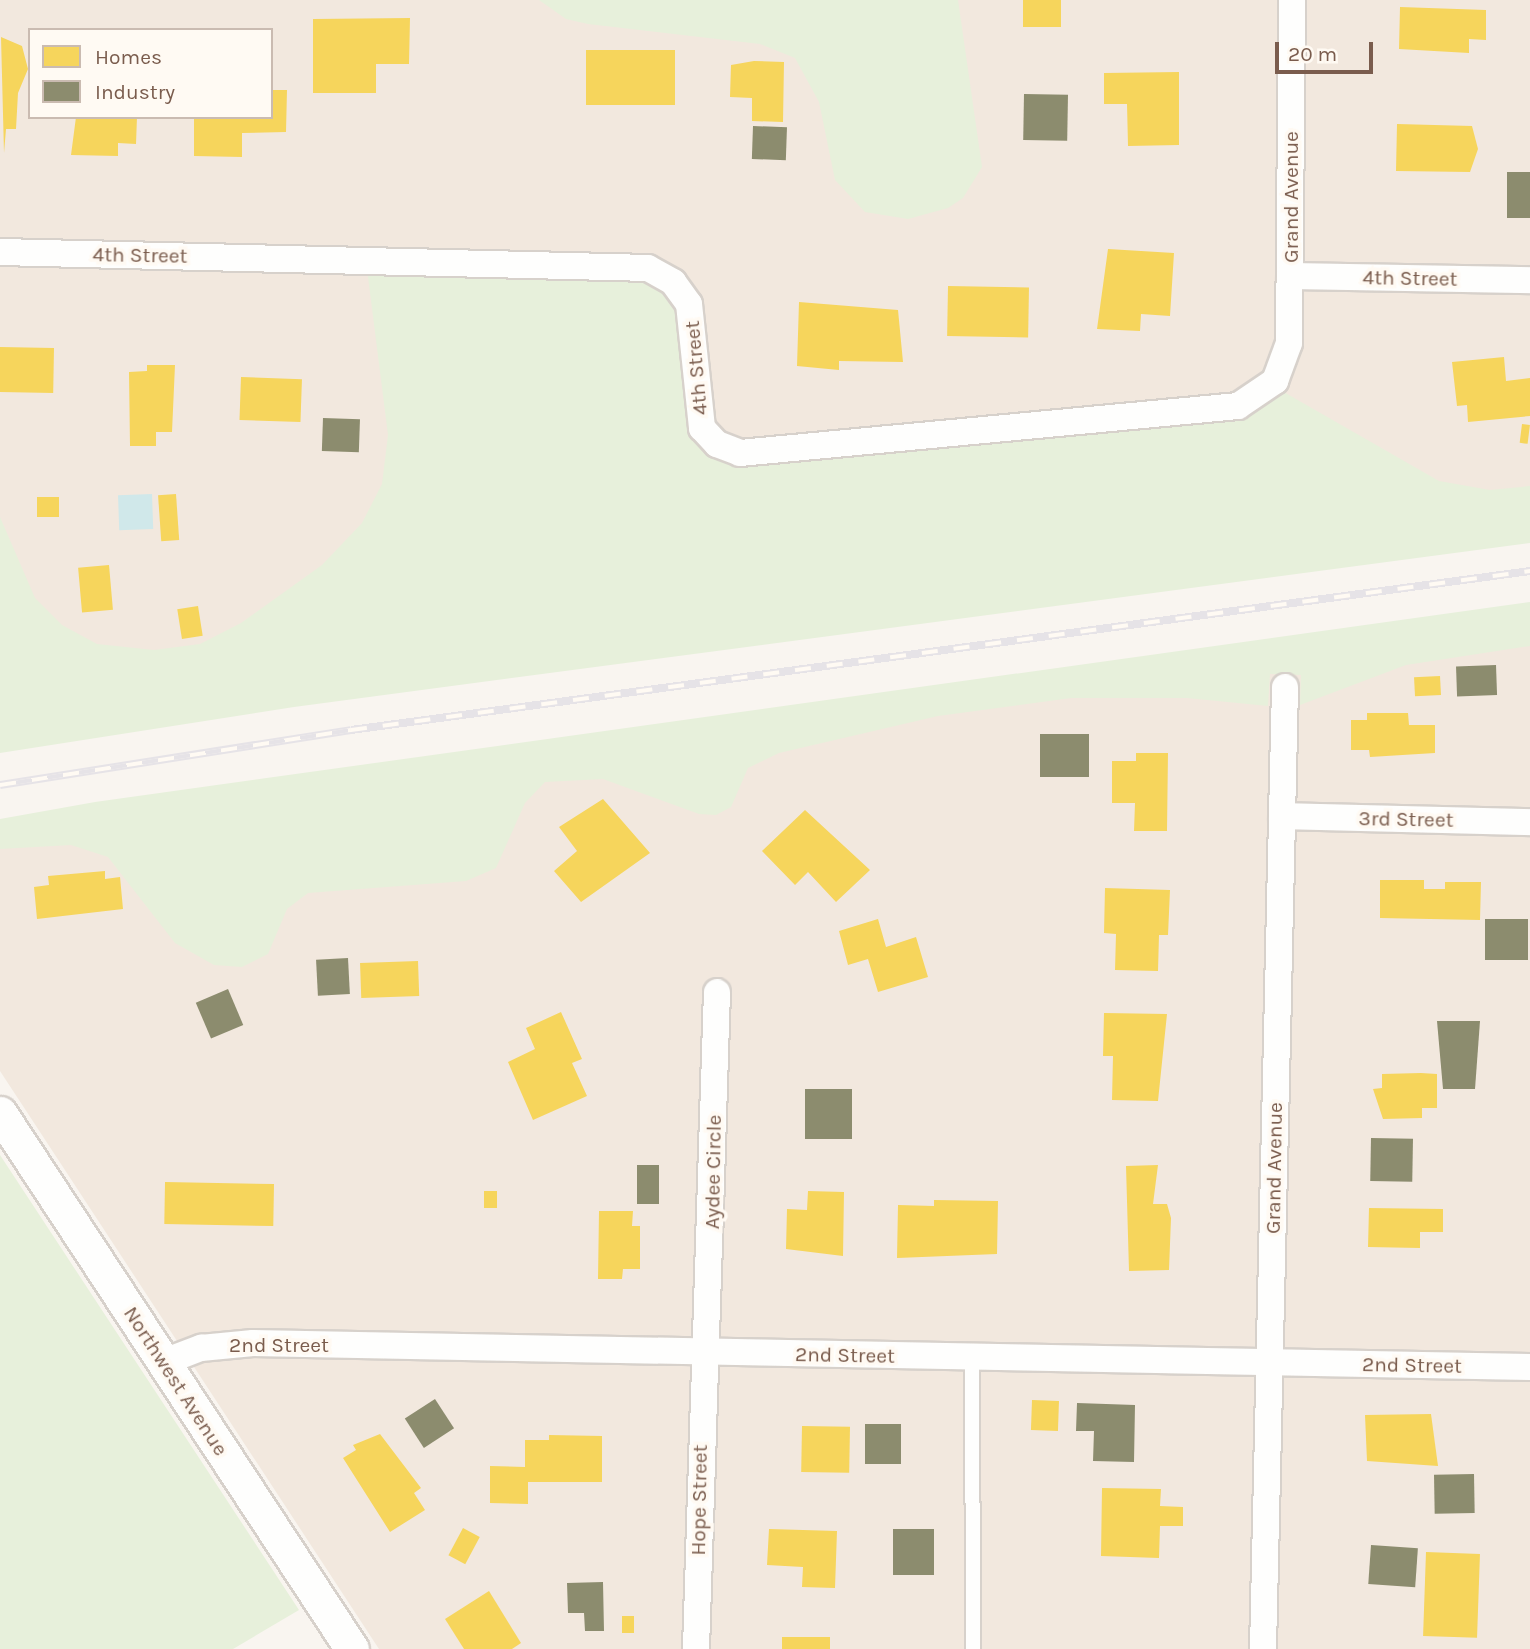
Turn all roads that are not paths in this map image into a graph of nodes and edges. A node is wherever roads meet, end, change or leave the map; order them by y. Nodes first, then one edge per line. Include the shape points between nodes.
1 (1292, 0) edge
2 (0, 253) edge
3 (1290, 276) junction
4 (1530, 280) edge
5 (1269, 388) joint
6 (1285, 687) dead end
7 (1282, 816) junction
8 (1530, 822) edge
9 (717, 992) dead end
10 (0, 1113) edge
11 (704, 1352) junction
12 (972, 1357) junction
13 (164, 1362) junction
14 (1269, 1363) junction
15 (1530, 1367) edge
16 (352, 1649) edge
17 (696, 1649) edge
18 (973, 1649) edge
19 (1263, 1649) edge

1 - 3 street, Grand Avenue
2 - 5 street, 4th Street via 648,268 673,282 689,304 702,428 717,444 740,453 1222,409
3 - 4 street, 4th Street
3 - 5 street, Grand Avenue via 1288,351
6 - 7 street, Grand Avenue
7 - 8 street, 3rd Street
7 - 14 street, Grand Avenue
9 - 11 street, Aydee Circle
10 - 13 street, Northwest Avenue
11 - 12 street, 2nd Street
11 - 13 street, 2nd Street via 253,1343 201,1348
11 - 17 street, Hope Street
12 - 14 street, 2nd Street
12 - 18 lane
13 - 16 street, Northwest Avenue
14 - 15 street, 2nd Street
14 - 19 street, Grand Avenue

